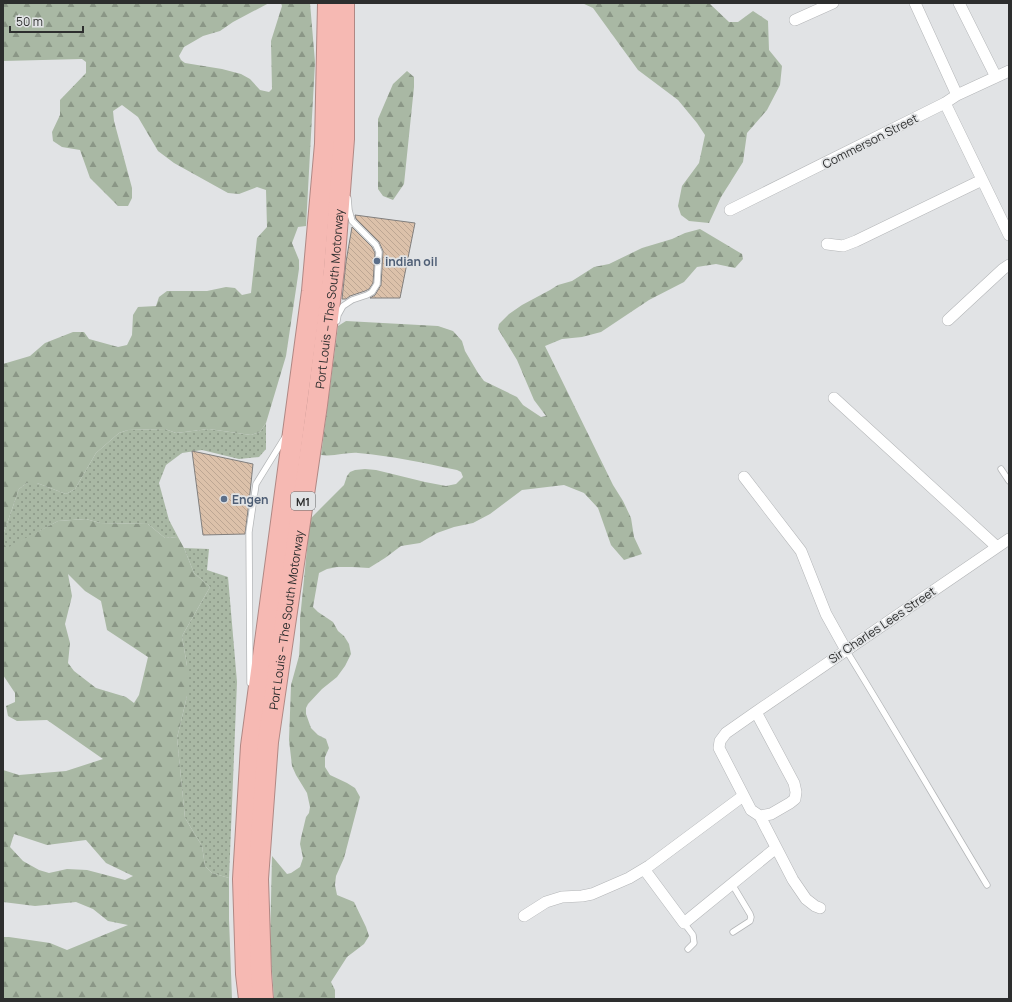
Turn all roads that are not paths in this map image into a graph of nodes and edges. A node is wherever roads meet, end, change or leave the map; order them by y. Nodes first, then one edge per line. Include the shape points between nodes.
1 (328, 3) edge
2 (344, 3) edge
3 (833, 3) edge
4 (915, 3) edge
5 (959, 3) edge
6 (795, 20) dead end
7 (1009, 71) edge
8 (996, 77) junction
9 (957, 95) junction
10 (945, 103) junction
11 (344, 139) junction
12 (347, 178) dead end
13 (982, 180) junction
14 (348, 194) dead end
15 (730, 210) dead end
16 (1009, 235) edge
17 (827, 244) dead end
18 (1009, 265) edge
19 (948, 320) dead end
20 (336, 328) dead end
21 (328, 362) dead end
22 (834, 398) dead end
23 (317, 405) junction
24 (295, 421) junction
25 (1001, 469) dead end
26 (744, 477) dead end
27 (1009, 481) edge
28 (1009, 539) edge
29 (997, 547) junction
30 (846, 650) junction
31 (250, 690) dead end
32 (251, 706) dead end
33 (756, 712) junction
34 (251, 746) junction
35 (744, 796) junction
36 (760, 816) junction
37 (776, 848) junction
38 (644, 869) junction
39 (732, 884) junction
40 (987, 885) dead end
41 (820, 908) dead end
42 (524, 916) dead end
43 (684, 923) junction
44 (732, 932) dead end
45 (688, 949) dead end
46 (249, 999) edge
47 (263, 999) edge

1 - 24 highway, Port Louis – The South Motorway / M1 via 325,144 312,291
2 - 11 highway, Port Louis – The South Motorway / M1
3 - 6 street
4 - 9 street
5 - 8 street
7 - 8 street, Commerson Street
8 - 9 street, Commerson Street
9 - 10 street, Commerson Street
10 - 13 street
10 - 15 street, Commerson Street
11 - 12 lane
11 - 23 highway, Port Louis – The South Motorway / M1 via 334,269
13 - 16 street
13 - 17 street via 843,246
14 - 20 lane via 352,221 376,245 379,252 377,284 372,292 343,306 338,315
18 - 19 street
21 - 23 lane
22 - 29 street
23 - 47 highway, Port Louis – The South Motorway / M1 via 268,742 258,879
24 - 31 lane via 256,484 249,532
24 - 34 highway, Port Louis – The South Motorway / M1
25 - 27 lane
26 - 30 street via 801,551 826,614
28 - 29 street, Sir Charles Lees Street
29 - 30 street, Sir Charles Lees Street
30 - 33 street, Sir Charles Lees Street
30 - 40 lane
32 - 34 lane
33 - 35 street, Sir Charles Lees Street via 726,733 720,741 719,748
33 - 36 street via 794,783 796,792 795,799 790,803 771,814
34 - 46 highway, Port Louis – The South Motorway / M1 via 243,879
35 - 36 street, Sir Charles Lees Street via 751,810
35 - 38 street
36 - 37 street, Sir Charles Lees Street
37 - 39 street
37 - 41 street, Sir Charles Lees Street via 806,899
38 - 42 street via 592,894 562,897 546,902
38 - 43 street
39 - 43 street
39 - 44 lane via 751,917 750,921
43 - 45 lane via 693,935 694,943

